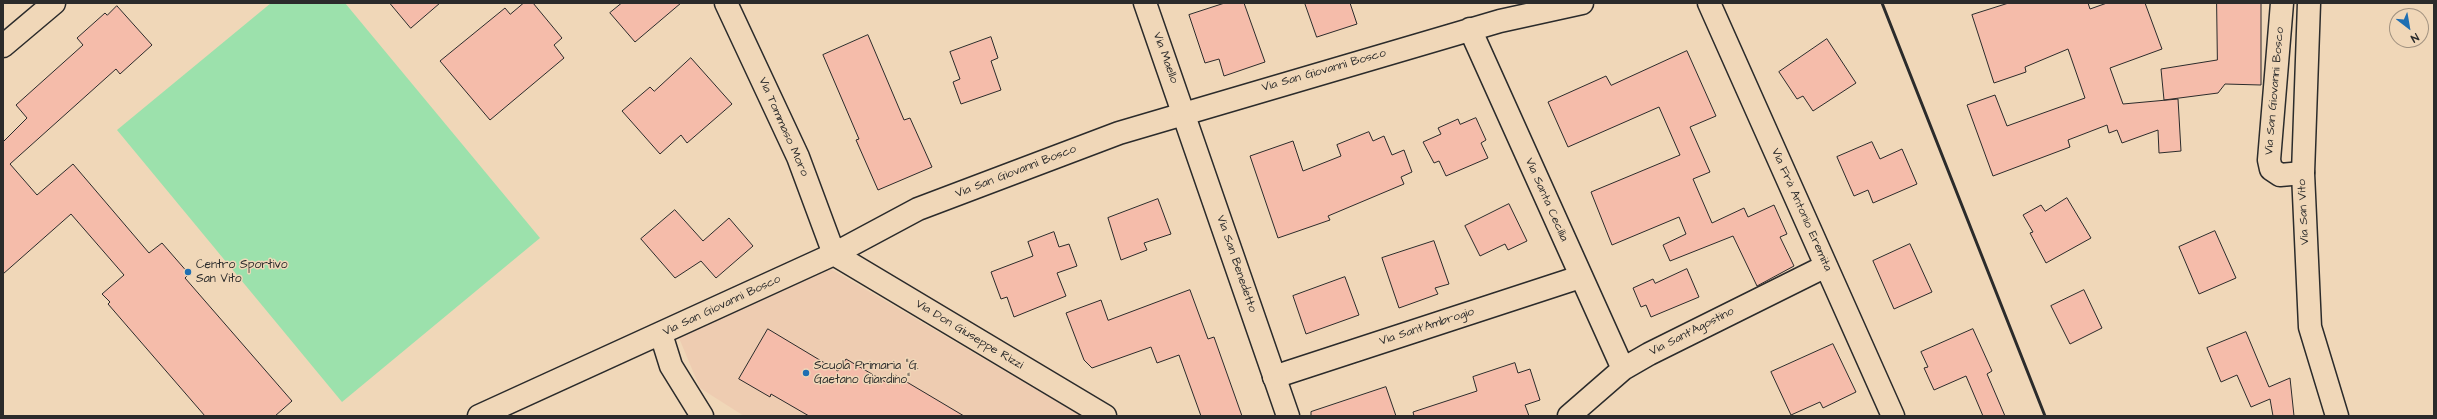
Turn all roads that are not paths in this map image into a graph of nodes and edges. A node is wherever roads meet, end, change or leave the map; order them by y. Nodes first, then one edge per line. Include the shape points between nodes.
1 (54, 3) edge
2 (726, 3) edge
3 (1145, 3) edge
4 (1582, 3) edge
5 (1709, 3) edge
6 (2282, 3) edge
7 (2309, 3) edge
8 (1470, 30) junction
9 (3, 46) edge
10 (1184, 113) junction
11 (2303, 173) junction
12 (834, 254) junction
13 (1826, 266) junction
14 (1580, 277) junction
15 (661, 334) junction
16 (1623, 369) junction
17 (1274, 378) junction
18 (479, 416) edge
19 (702, 416) edge
20 (1104, 416) edge
21 (1288, 416) edge
22 (1570, 416) edge
23 (1893, 416) edge
24 (2337, 416) edge

1 - 9 street
2 - 12 street, Via Tommaso Moro via 798,157
3 - 10 street, Via Maello
4 - 8 street, Via San Giovanni Bosco
5 - 13 street, Via Frà Antonio Eremita
6 - 11 street, Via San Giovanni Bosco via 2269,160 2271,169 2280,175
7 - 11 street, Via San Vito
8 - 10 street, Via San Giovanni Bosco
8 - 14 street, Via Santa Cecilia
10 - 12 street, Via San Giovanni Bosco via 1119,133 918,209
10 - 17 street, Via San Benedetto
11 - 24 street, Via San Vito via 2310,327
12 - 15 street, Via San Giovanni Bosco
12 - 20 street, Via Don Giuseppe Rizzi
13 - 16 street, Via Sant'Agostino
13 - 23 street, Via Frà Antonio Eremita
14 - 16 street, Via Santa Cecilia
14 - 17 street, Via Sant'Ambrogio
15 - 18 street, Via San Giovanni Bosco
15 - 19 street via 671,366
16 - 22 street, Via Sant'Agostino
17 - 21 street, Via San Benedetto

